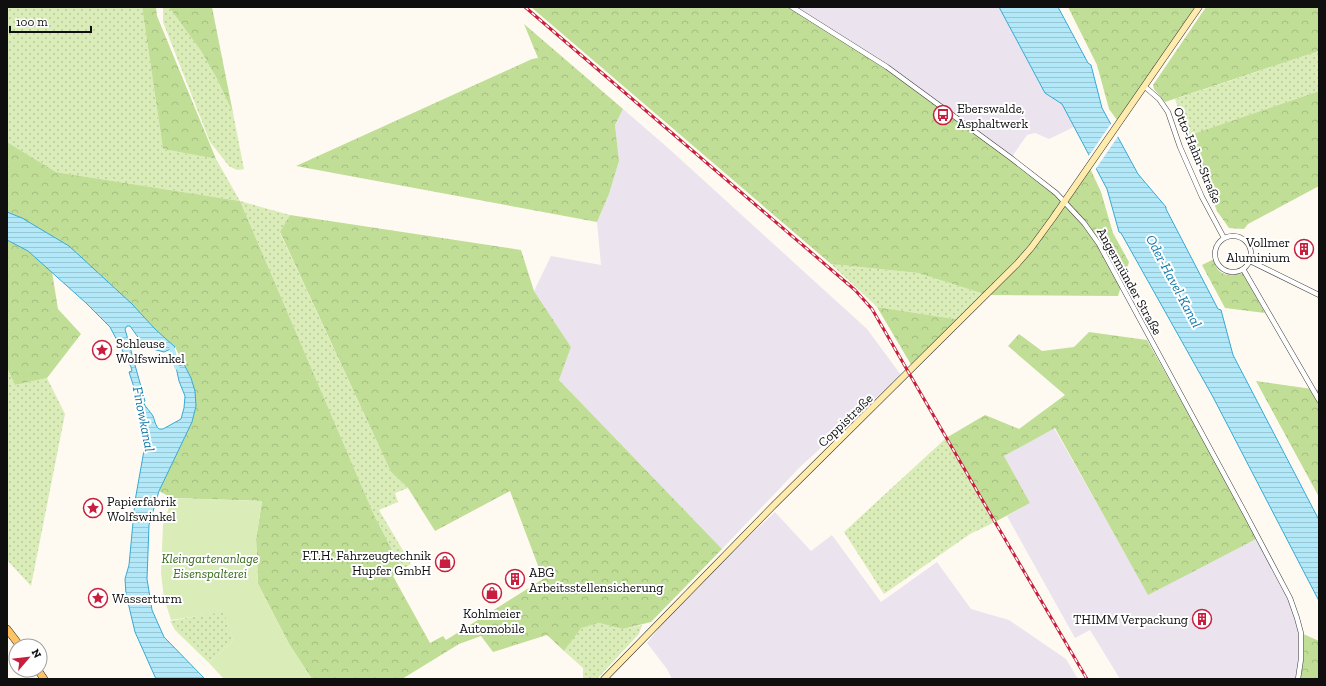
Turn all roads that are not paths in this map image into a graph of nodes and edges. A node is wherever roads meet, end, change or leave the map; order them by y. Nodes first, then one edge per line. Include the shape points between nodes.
1 (792, 7) edge
2 (1199, 7) edge
3 (1144, 86) junction
4 (1064, 201) junction
5 (1224, 238) junction
6 (1250, 262) junction
7 (1243, 269) junction
8 (1319, 295) edge
9 (1319, 400) edge
10 (7, 629) edge
11 (14, 638) edge
12 (604, 679) edge
13 (1298, 679) edge

1 - 4 street, Angermünder Straße via 887,67 1012,158
2 - 3 main road, Coppistraße
3 - 4 main road, Coppistraße
3 - 5 street, Otto-Hahn-Straße via 1168,112 1180,147
4 - 12 main road, Coppistraße via 1031,248 1006,276 774,505
4 - 13 street, Angermünder Straße via 1099,244 1290,598 1302,641
5 - 6 street via 1235,236 1245,241 1251,250
5 - 7 street via 1215,252 1218,263 1222,268 1232,272
6 - 7 street
6 - 8 street
7 - 9 street
10 - 11 main road

